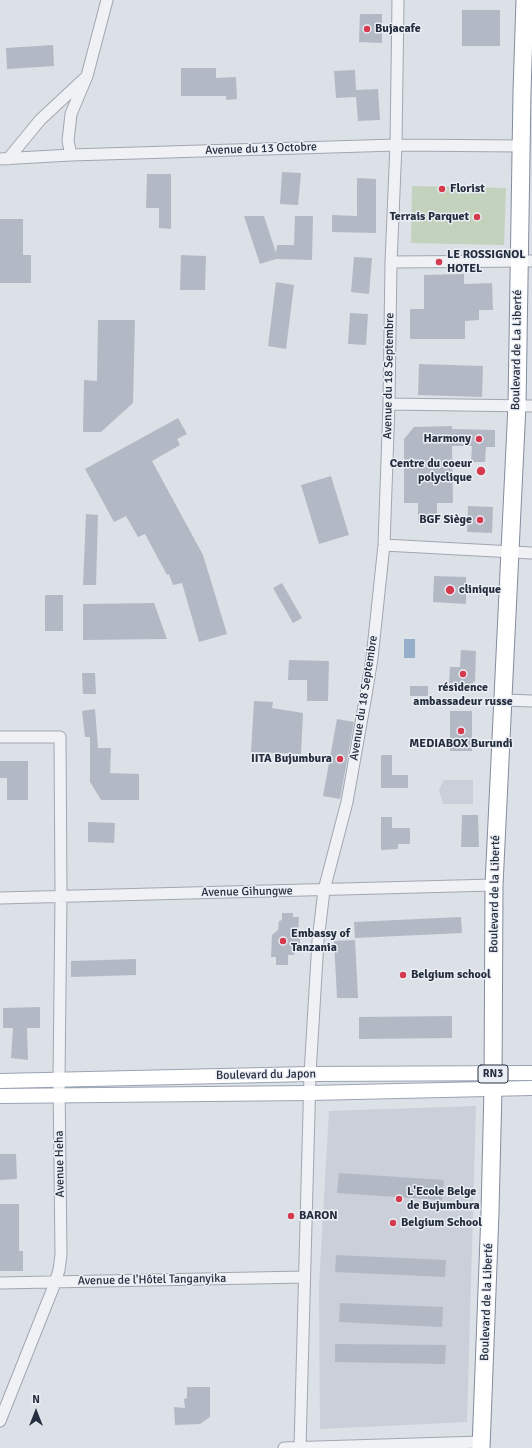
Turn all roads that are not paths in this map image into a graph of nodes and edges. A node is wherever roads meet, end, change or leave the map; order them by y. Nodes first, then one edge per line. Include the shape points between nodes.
1 (107, 0) edge
2 (398, 0) edge
3 (525, 0) edge
4 (87, 76) junction
5 (527, 92) edge
6 (396, 145) junction
7 (522, 146) junction
8 (71, 155) junction
9 (4, 159) edge
10 (525, 261) edge
11 (391, 262) junction
12 (389, 404) junction
13 (524, 406) edge
14 (384, 545) junction
15 (509, 552) junction
16 (532, 553) edge
17 (503, 700) junction
18 (532, 701) edge
19 (0, 737) edge
20 (494, 885) junction
21 (324, 890) junction
22 (62, 896) junction
23 (0, 898) edge
24 (532, 1073) edge
25 (310, 1074) junction
26 (59, 1080) junction
27 (0, 1081) edge
28 (493, 1081) junction
29 (532, 1088) edge
30 (310, 1093) junction
31 (59, 1095) junction
32 (0, 1096) edge
33 (304, 1277) junction
34 (55, 1283) junction
35 (0, 1284) edge
36 (0, 1421) edge
37 (481, 1445) edge
38 (284, 1448) edge
39 (300, 1448) edge

1 - 4 street
2 - 6 street, Avenue du 18 Septembre
3 - 5 highway, Boulevard de La Liberté / RN3
4 - 8 street via 71,114 68,140
4 - 9 street via 40,120
5 - 7 highway, Boulevard de La Liberté / RN3
6 - 7 street, Avenue du 13 Octobre
6 - 8 street, Avenue du 13 Octobre
6 - 11 street, Avenue du 18 Septembre
7 - 10 highway, Boulevard de La Liberté / RN3
8 - 9 street, Avenue du 13 Octobre
10 - 11 street
10 - 13 highway, Boulevard de La Liberté / RN3
11 - 12 street, Avenue du 18 Septembre
12 - 13 street
12 - 14 street, Avenue du 18 Septembre
13 - 15 highway, Boulevard de La Liberté / RN3
14 - 15 street
14 - 21 street, Avenue du 18 Septembre via 366,695 346,802
15 - 16 street
15 - 17 highway, Boulevard de La Liberté / RN3
17 - 18 street
17 - 20 highway, Boulevard de la Liberté / RN3
19 - 22 street, Avenue Heha via 60,737
20 - 21 street, Avenue Gihungwe
20 - 28 highway, Boulevard de la Liberté / RN3
21 - 22 street, Avenue Gihungwe
21 - 25 street, Avenue du 18 Septembre via 318,941
22 - 23 street, Avenue Gihungwe
22 - 26 street, Avenue Heha
24 - 28 main road, Boulevard du Japon
25 - 26 main road, Boulevard du Japon
25 - 28 main road, Boulevard du Japon
25 - 30 street, Avenue du 18 Septembre
26 - 27 main road, Boulevard du Japon
26 - 31 street, Avenue Heha
28 - 29 main road, Boulevard du Japon
28 - 30 main road, Boulevard du Japon
28 - 37 highway, Boulevard de la Liberté / RN3
30 - 31 main road, Boulevard du Japon
30 - 33 street, Avenue du 18 Septembre
31 - 32 main road, Boulevard du Japon
31 - 34 street, Avenue Heha via 62,1255
33 - 34 street, Avenue de l'Hôtel Tanganyika
33 - 39 street, Avenue du 18 Septembre
34 - 35 street, Avenue de l'Hôtel Tanganyika
34 - 36 street, Avenue Heha
37 - 39 street
38 - 39 street

